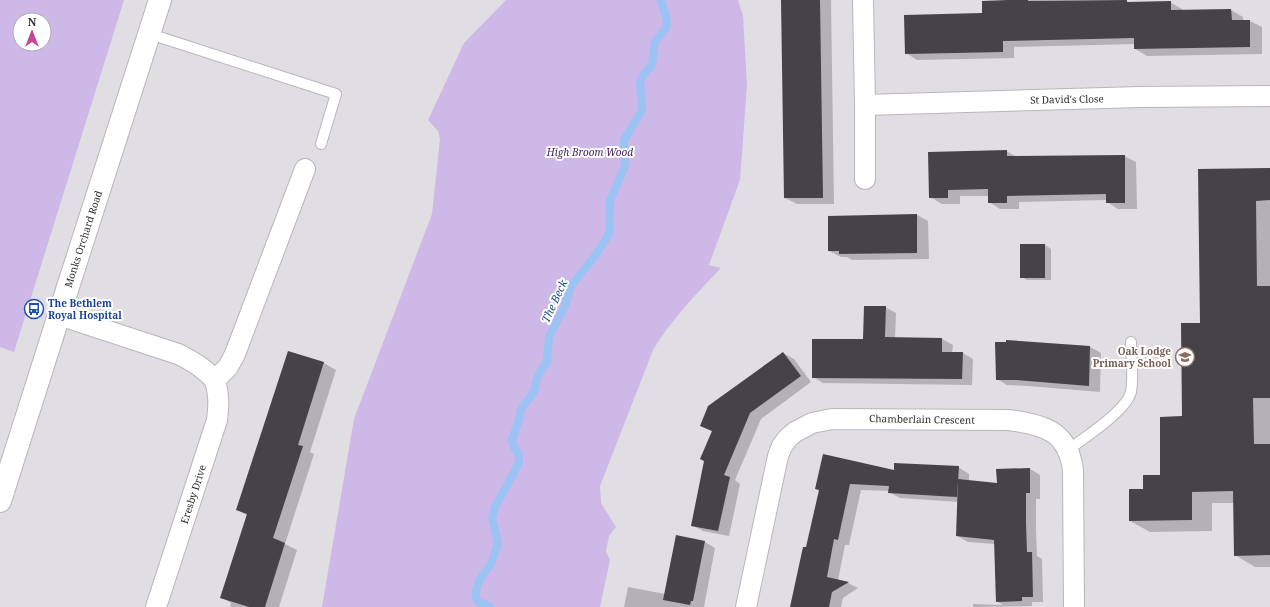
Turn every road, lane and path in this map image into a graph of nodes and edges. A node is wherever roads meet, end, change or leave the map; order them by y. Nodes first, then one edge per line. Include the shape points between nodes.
1 (160, 0) edge
2 (863, 0) edge
3 (150, 34) junction
4 (1270, 96) edge
5 (865, 104) junction
6 (321, 144) dead end
7 (305, 169) dead end
8 (865, 179) dead end
9 (58, 315) junction
10 (1131, 342) dead end
11 (215, 380) junction
12 (1068, 450) junction
13 (5, 470) edge
14 (0, 501) edge
15 (156, 607) edge
16 (746, 607) edge
17 (1074, 607) edge

1 - 3 street, Monks Orchard Road
2 - 5 street
3 - 6 lane via 336,94
3 - 9 street, Monks Orchard Road
4 - 5 street, St David's Close
5 - 8 street
7 - 11 street via 235,354 228,367
9 - 11 street via 178,354 194,361
9 - 13 street, Monks Orchard Road
10 - 12 lane via 1131,383 1124,405
11 - 15 street, Eresby Drive via 219,394 216,420
12 - 16 street, Chamberlain Crescent via 1051,432 1042,427 1008,420 832,419 803,427 788,438 778,456
12 - 17 street, Chamberlain Crescent via 1073,470
13 - 14 street, Monks Orchard Road

